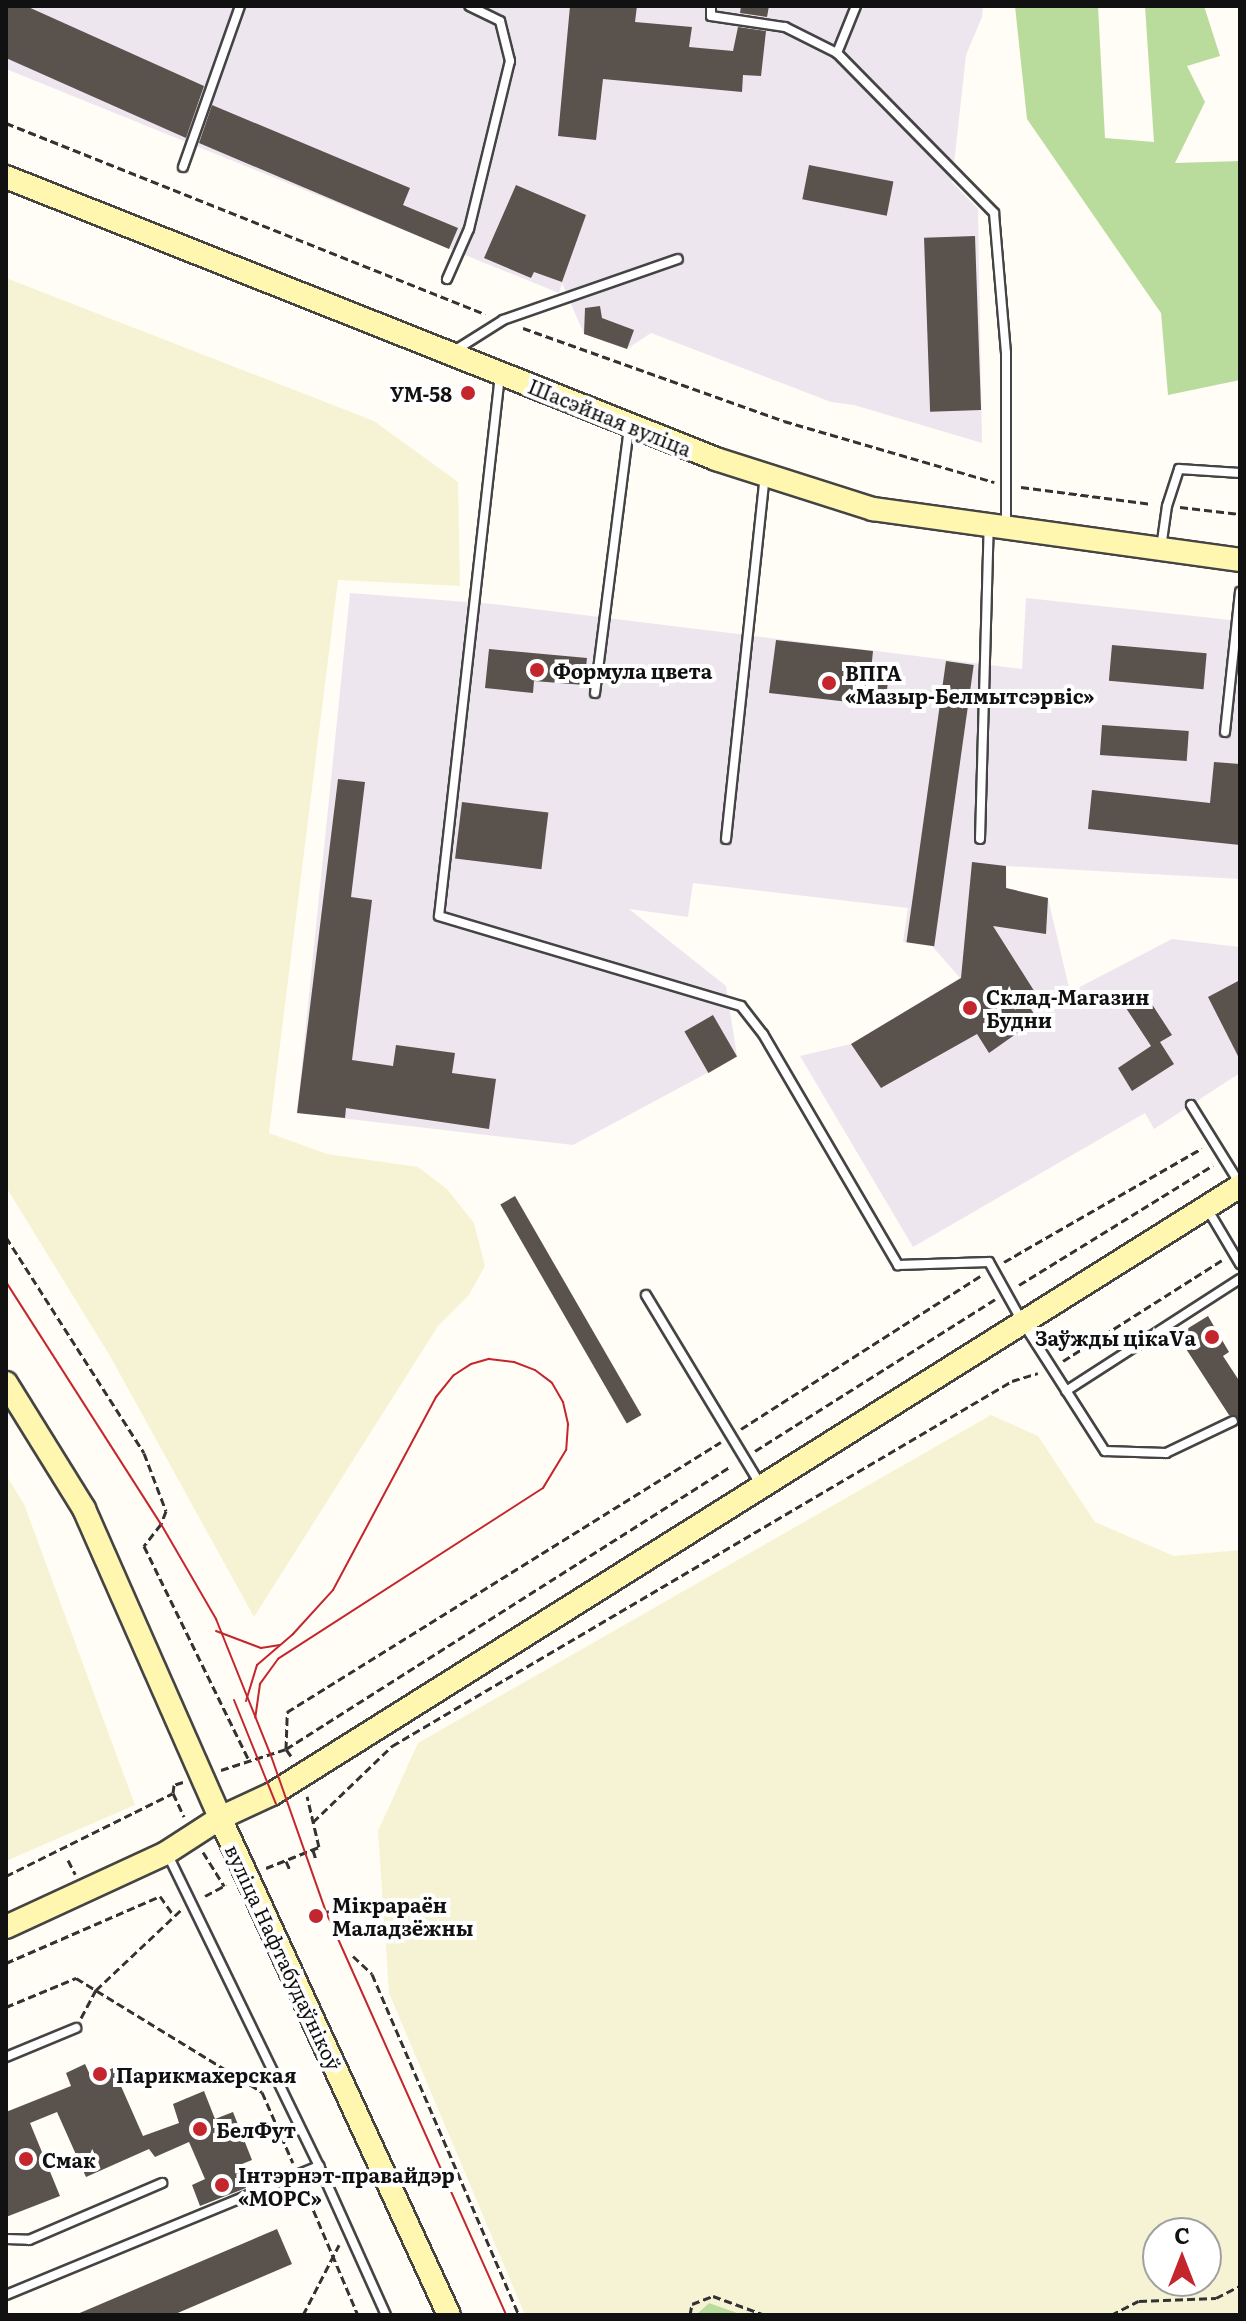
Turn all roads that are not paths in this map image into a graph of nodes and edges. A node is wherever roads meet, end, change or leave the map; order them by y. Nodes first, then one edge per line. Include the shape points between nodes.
1 (240, 6) edge
2 (469, 6) edge
3 (711, 6) edge
4 (856, 6) edge
5 (837, 53) junction
6 (183, 167) dead end
7 (6, 177) edge
8 (678, 259) dead end
9 (447, 279) dead end
10 (450, 354) junction
11 (500, 374) junction
12 (629, 425) junction
13 (1240, 473) edge
14 (765, 475) junction
15 (998, 526) junction
16 (1161, 549) junction
17 (1240, 560) edge
18 (1240, 592) edge
19 (595, 693) dead end
20 (1225, 732) dead end
21 (726, 839) dead end
22 (980, 839) dead end
23 (1191, 1105) dead end
24 (1240, 1185) edge
25 (1206, 1206) junction
26 (1240, 1264) edge
27 (1240, 1279) edge
28 (646, 1295) dead end
29 (1023, 1323) junction
30 (6, 1383) edge
31 (1066, 1391) junction
32 (1233, 1421) dead end
33 (761, 1486) junction
34 (220, 1818) junction
35 (166, 1853) junction
36 (6, 1927) edge
37 (76, 2028) road end
38 (6, 2057) edge
39 (319, 2166) junction
40 (162, 2183) dead end
41 (6, 2239) edge
42 (6, 2295) edge
43 (386, 2315) edge
44 (449, 2315) edge

1 - 6 lane
2 - 9 lane via 500,21 510,61 469,229
3 - 5 lane via 711,16 785,27
4 - 5 lane
5 - 15 lane via 994,213 1006,353 1007,486
7 - 10 main road, Шасэйная вуліца
8 - 10 lane via 503,320
10 - 11 main road, Шасэйная вуліца
11 - 12 main road, Шасэйная вуліца
11 - 29 lane via 439,916 741,1006 763,1034 898,1265 989,1262
12 - 14 main road, Шасэйная вуліца
12 - 19 lane
13 - 16 lane via 1179,469
14 - 15 main road, Шасэйная вуліца via 873,509
14 - 21 lane
15 - 16 main road, Шасэйная вуліца
15 - 22 lane
16 - 17 main road, Шасэйная вуліца
18 - 20 lane
23 - 24 lane
24 - 25 main road
25 - 26 lane
25 - 29 main road
27 - 31 lane
28 - 33 lane
29 - 31 lane
29 - 33 main road
30 - 34 main road via 84,1509
31 - 32 lane via 1105,1451 1166,1453
33 - 34 main road via 272,1794
34 - 35 main road, вуліца Нафтабудаўнікоў
34 - 44 main road, вуліца Нафтабудаўнікоў
35 - 36 main road, вуліца Нафтабудаўнікоў
35 - 39 lane
37 - 38 lane
39 - 42 lane
39 - 43 lane
40 - 41 lane via 29,2240

